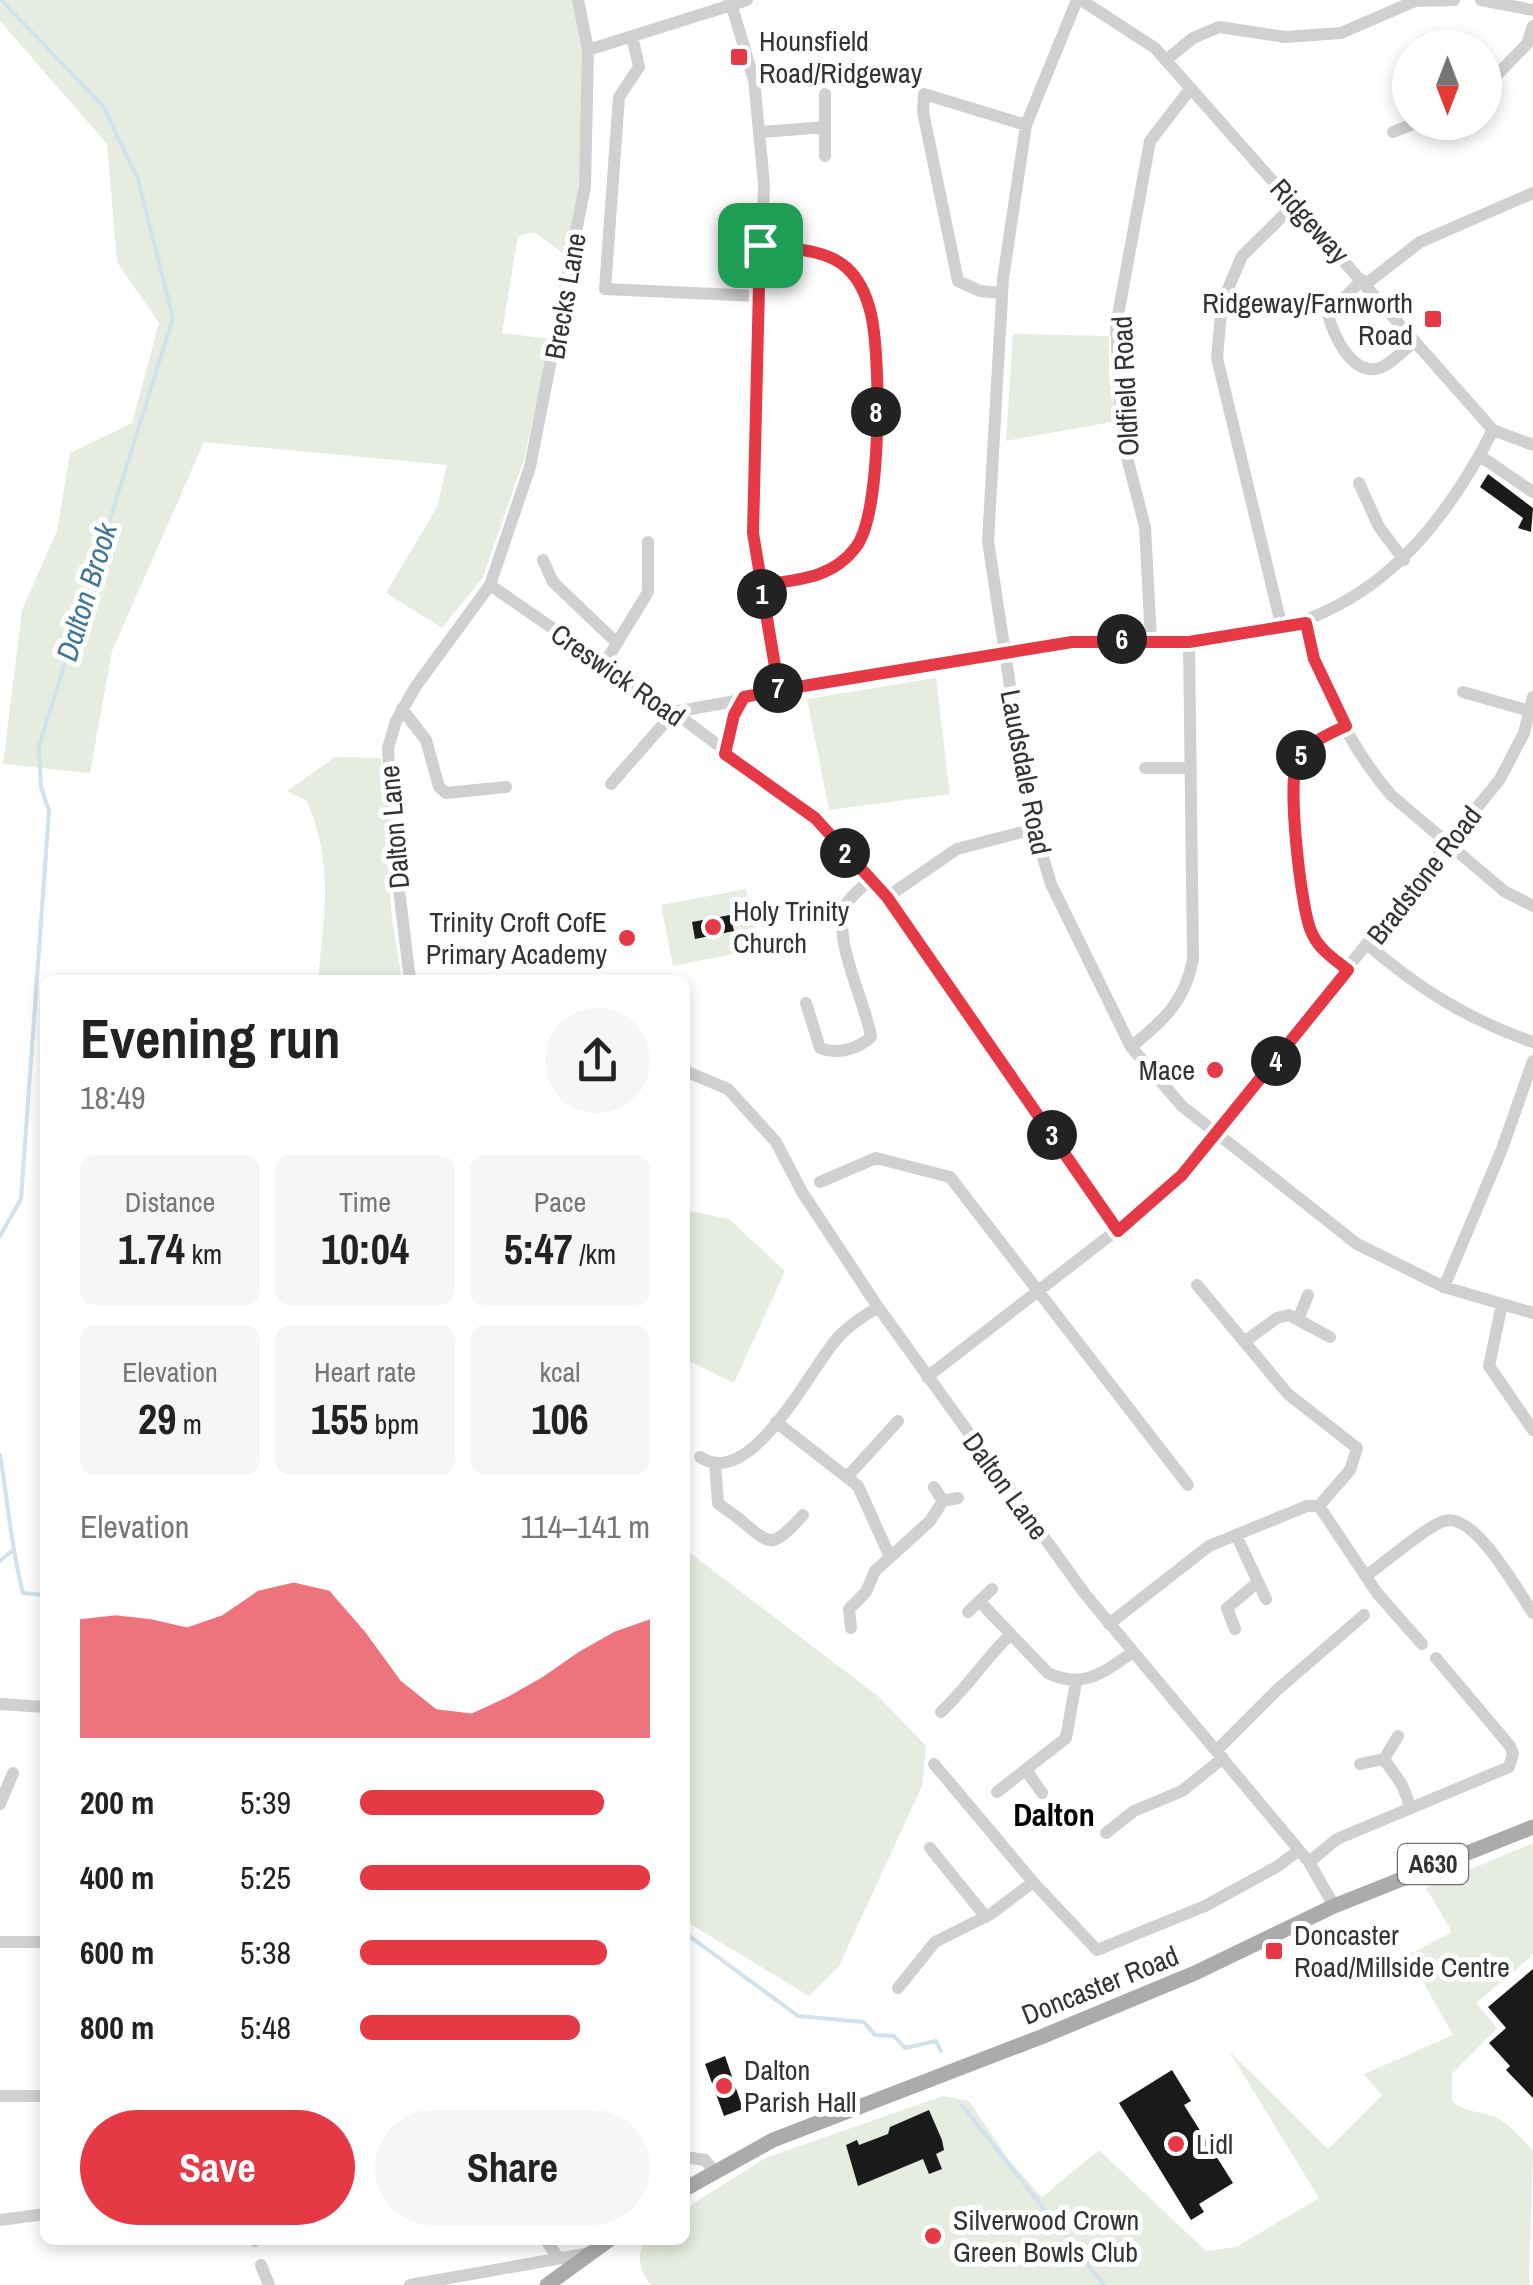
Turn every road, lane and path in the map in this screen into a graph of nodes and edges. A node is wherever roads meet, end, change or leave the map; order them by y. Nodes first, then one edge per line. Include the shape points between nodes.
1 (578, 0) edge
2 (747, 0) edge
3 (1079, 0) edge
4 (1454, 0) edge
5 (1481, 0) edge
6 (730, 2) edge
7 (1533, 10) edge
8 (1533, 26) edge
9 (632, 36) junction
10 (588, 50) junction
11 (1166, 60) junction
12 (1502, 73) edge
13 (1191, 88) junction
14 (826, 94) dead end
15 (1026, 125) junction
16 (826, 127) junction
17 (760, 132) junction
18 (826, 156) dead end
19 (1533, 193) edge
20 (1295, 204) junction
21 (760, 245) junction
22 (1364, 282) junction
23 (1002, 294) junction
24 (758, 296) junction
25 (1415, 341) junction
26 (1494, 430) junction
27 (1533, 445) edge
28 (1480, 456) junction
29 (1360, 483) dead end
30 (1533, 492) edge
31 (648, 542) dead end
32 (543, 560) dead end
33 (1404, 560) junction
34 (490, 584) junction
35 (761, 585) junction
36 (1306, 623) junction
37 (1282, 628) junction
38 (1151, 640) junction
39 (1189, 642) junction
40 (617, 643) junction
41 (1004, 651) junction
42 (603, 666) junction
43 (779, 690) junction
44 (1463, 692) dead end
45 (744, 697) junction
46 (1532, 704) edge
47 (402, 709) junction
48 (674, 712) junction
49 (1346, 726) junction
50 (725, 754) junction
51 (1145, 768) dead end
52 (1191, 768) junction
53 (611, 784) dead end
54 (506, 786) dead end
55 (1034, 830) junction
56 (1448, 846) junction
57 (870, 880) junction
58 (887, 897) junction
59 (1533, 906) edge
60 (1368, 946) junction
61 (1348, 970) junction
62 (409, 975) edge
63 (806, 1003) dead end
64 (1533, 1042) edge
65 (1131, 1047) junction
66 (1533, 1060) edge
67 (690, 1072) edge
68 (1216, 1133) junction
69 (836, 1190) dead end
70 (1118, 1231) junction
71 (1197, 1285) dead end
72 (1444, 1287) junction
73 (1041, 1290) junction
74 (1308, 1296) dead end
75 (1502, 1304) junction
76 (878, 1307) junction
77 (1533, 1313) edge
78 (1299, 1317) junction
79 (1330, 1337) dead end
80 (1244, 1342) junction
81 (927, 1377) junction
82 (898, 1421) dead end
83 (776, 1422) junction
84 (1533, 1430) edge
85 (700, 1457) dead end
86 (715, 1464) junction
87 (848, 1476) junction
88 (1188, 1485) dead end
89 (934, 1486) dead end
90 (1319, 1506) junction
91 (721, 1507) junction
92 (705, 1514) dead end
93 (802, 1515) dead end
94 (1236, 1535) junction
95 (775, 1540) junction
96 (890, 1557) junction
97 (777, 1558) dead end
98 (1366, 1576) junction
99 (1258, 1582) junction
100 (992, 1589) dead end
101 (1266, 1599) dead end
102 (980, 1601) junction
103 (968, 1612) dead end
104 (1533, 1613) edge
105 (1364, 1615) dead end
106 (1108, 1624) junction
107 (851, 1628) dead end
108 (1234, 1630) dead end
109 (1010, 1634) junction
110 (1422, 1644) dead end
111 (1133, 1652) junction
112 (1436, 1658) dead end
113 (1076, 1682) junction
114 (0, 1704) edge
115 (40, 1707) edge
116 (941, 1712) dead end
117 (1398, 1736) dead end
118 (1220, 1754) junction
119 (1384, 1759) junction
120 (934, 1764) dead end
121 (1360, 1764) dead end
122 (1026, 1770) junction
123 (13, 1773) dead end
124 (997, 1792) dead end
125 (1042, 1793) dead end
126 (0, 1804) edge
127 (1411, 1808) junction
128 (1533, 1827) edge
129 (1106, 1833) dead end
130 (930, 1848) dead end
131 (1298, 1850) junction
132 (1309, 1862) junction
133 (1034, 1882) junction
134 (1334, 1906) junction
135 (986, 1916) junction
136 (0, 1942) edge
137 (40, 1942) edge
138 (898, 1980) dead end
139 (0, 2096) edge
140 (40, 2096) edge
141 (690, 2158) edge
142 (713, 2170) junction
143 (691, 2184) edge
144 (40, 2215) edge
145 (0, 2220) edge
146 (549, 2245) edge
147 (602, 2245) edge
148 (590, 2253) junction
149 (557, 2256) junction
150 (260, 2265) dead end
151 (269, 2285) edge
152 (410, 2285) edge
153 (547, 2285) edge

1 - 10 street, Brecks Lane
2 - 6 street
3 - 11 street, Ridgeway
3 - 15 street, Laudsdale Road
4 - 11 street via 1415,1 1341,33 1285,37 1219,27
5 - 7 street
6 - 9 street
6 - 17 street via 754,80
8 - 12 street
9 - 10 street
9 - 24 street, Brecks Lane via 638,67 618,98 604,289
10 - 34 street, Brecks Lane via 585,186 567,290 530,467
11 - 13 street, Ridgeway
13 - 20 street, Ridgeway
13 - 38 street, Oldfield Road via 1150,142 1116,326 1122,438 1145,528
14 - 16 street
15 - 23 street, Laudsdale Road
15 - 23 street via 924,94 958,281
16 - 17 street
16 - 18 street
17 - 21 street
19 - 22 street via 1420,242
20 - 22 street, Ridgeway
20 - 37 street via 1242,256 1222,303 1217,358
21 - 24 street
21 - 35 street via 821,254 846,266 862,286 872,316 877,424 874,487 859,544 816,577
22 - 25 street, Ridgeway
22 - 25 street via 1328,314 1342,352 1368,369 1382,368
23 - 41 street, Laudsdale Road via 988,541
24 - 35 street via 753,533
25 - 26 street, Ridgeway
26 - 27 street, Ridgeway
26 - 28 street
28 - 30 street
28 - 33 street
29 - 33 street
31 - 40 street via 648,592
32 - 40 street via 553,582
33 - 36 street
34 - 42 street, Creswick Road
34 - 47 street, Dalton Lane
35 - 43 street
36 - 37 street
36 - 49 street via 1314,659
37 - 39 street
38 - 39 street
38 - 41 street
39 - 52 street
40 - 42 street
41 - 43 street
41 - 55 street, Laudsdale Road
42 - 48 street, Creswick Road
43 - 45 street
44 - 46 street
45 - 48 street
45 - 50 street
46 - 56 street, Bradstone Road via 1506,769
47 - 54 street via 426,740 446,793
47 - 62 street, Dalton Lane via 386,766
48 - 50 street, Creswick Road
48 - 53 street
49 - 56 street via 1375,777
49 - 61 street via 1299,758 1292,789 1310,929
50 - 57 street, Creswick Road via 815,818
51 - 52 street
52 - 65 street via 1190,978 1174,1010
55 - 58 street via 957,849
55 - 65 street, Laudsdale Road via 1065,918
56 - 59 street
56 - 60 street, Bradstone Road
57 - 58 street, Creswick Road
57 - 63 street via 847,903 841,922 871,1037 862,1046 830,1053 820,1048
58 - 70 street, Creswick Road
60 - 61 street, Bradstone Road
60 - 64 street via 1434,997
61 - 68 street, Bradstone Road
65 - 68 street, Laudsdale Road via 1164,1089
66 - 72 street
67 - 76 street, Dalton Lane via 728,1088 776,1142
68 - 70 street, Bradstone Road via 1166,1192
68 - 72 street, Laudsdale Road via 1331,1226
69 - 73 street via 825,1179 876,1158 950,1177
70 - 73 street, Bradstone Road
71 - 80 street
72 - 75 street, Laudsdale Road
73 - 81 street, Bradstone Road
73 - 88 street
74 - 78 street
75 - 77 street, Laudsdale Road
75 - 84 street via 1489,1366
76 - 81 street, Dalton Lane
76 - 83 street via 836,1339
78 - 79 street
78 - 80 street via 1277,1318
80 - 90 street via 1288,1394 1357,1448 1350,1470
81 - 106 street, Dalton Lane
82 - 87 street
83 - 86 street via 741,1460
83 - 87 street
85 - 86 street
86 - 91 street
87 - 96 street
89 - 96 street via 951,1500
90 - 94 street
90 - 98 street
91 - 92 street
91 - 95 street via 756,1536
93 - 95 street
94 - 99 street
94 - 106 street via 1209,1546
95 - 97 street
96 - 107 street via 849,1609
98 - 104 street via 1444,1521 1460,1521 1477,1534
98 - 110 street
99 - 101 street
99 - 108 street via 1227,1608
100 - 102 street
102 - 103 street
102 - 109 street
105 - 118 street via 1277,1690
106 - 111 street, Dalton Lane
109 - 113 street via 1048,1673
109 - 116 street
111 - 113 street
111 - 118 street, Dalton Lane
112 - 127 street via 1510,1746 1513,1761 1500,1774
113 - 122 street via 1068,1735
114 - 115 street
117 - 119 street
118 - 129 street via 1182,1791 1134,1811
118 - 131 street, Dalton Lane
119 - 121 street
119 - 127 street
120 - 133 street
122 - 124 street
122 - 125 street
123 - 126 street
127 - 132 street via 1337,1839
128 - 134 main road, Doncaster Road / A630
130 - 135 street
131 - 132 street, Dalton Lane
131 - 133 street via 1205,1906 1097,1950
132 - 134 street, Dalton Lane
133 - 135 street
134 - 142 main road, Doncaster Road / A630 via 1194,1974 772,2140
135 - 138 street via 935,1942
136 - 137 street
139 - 140 street
141 - 142 street via 705,2160
142 - 143 main road, Doncaster Road / A630
144 - 145 street
146 - 149 street
147 - 148 main road
148 - 149 street
148 - 153 main road
149 - 152 street
150 - 151 street

